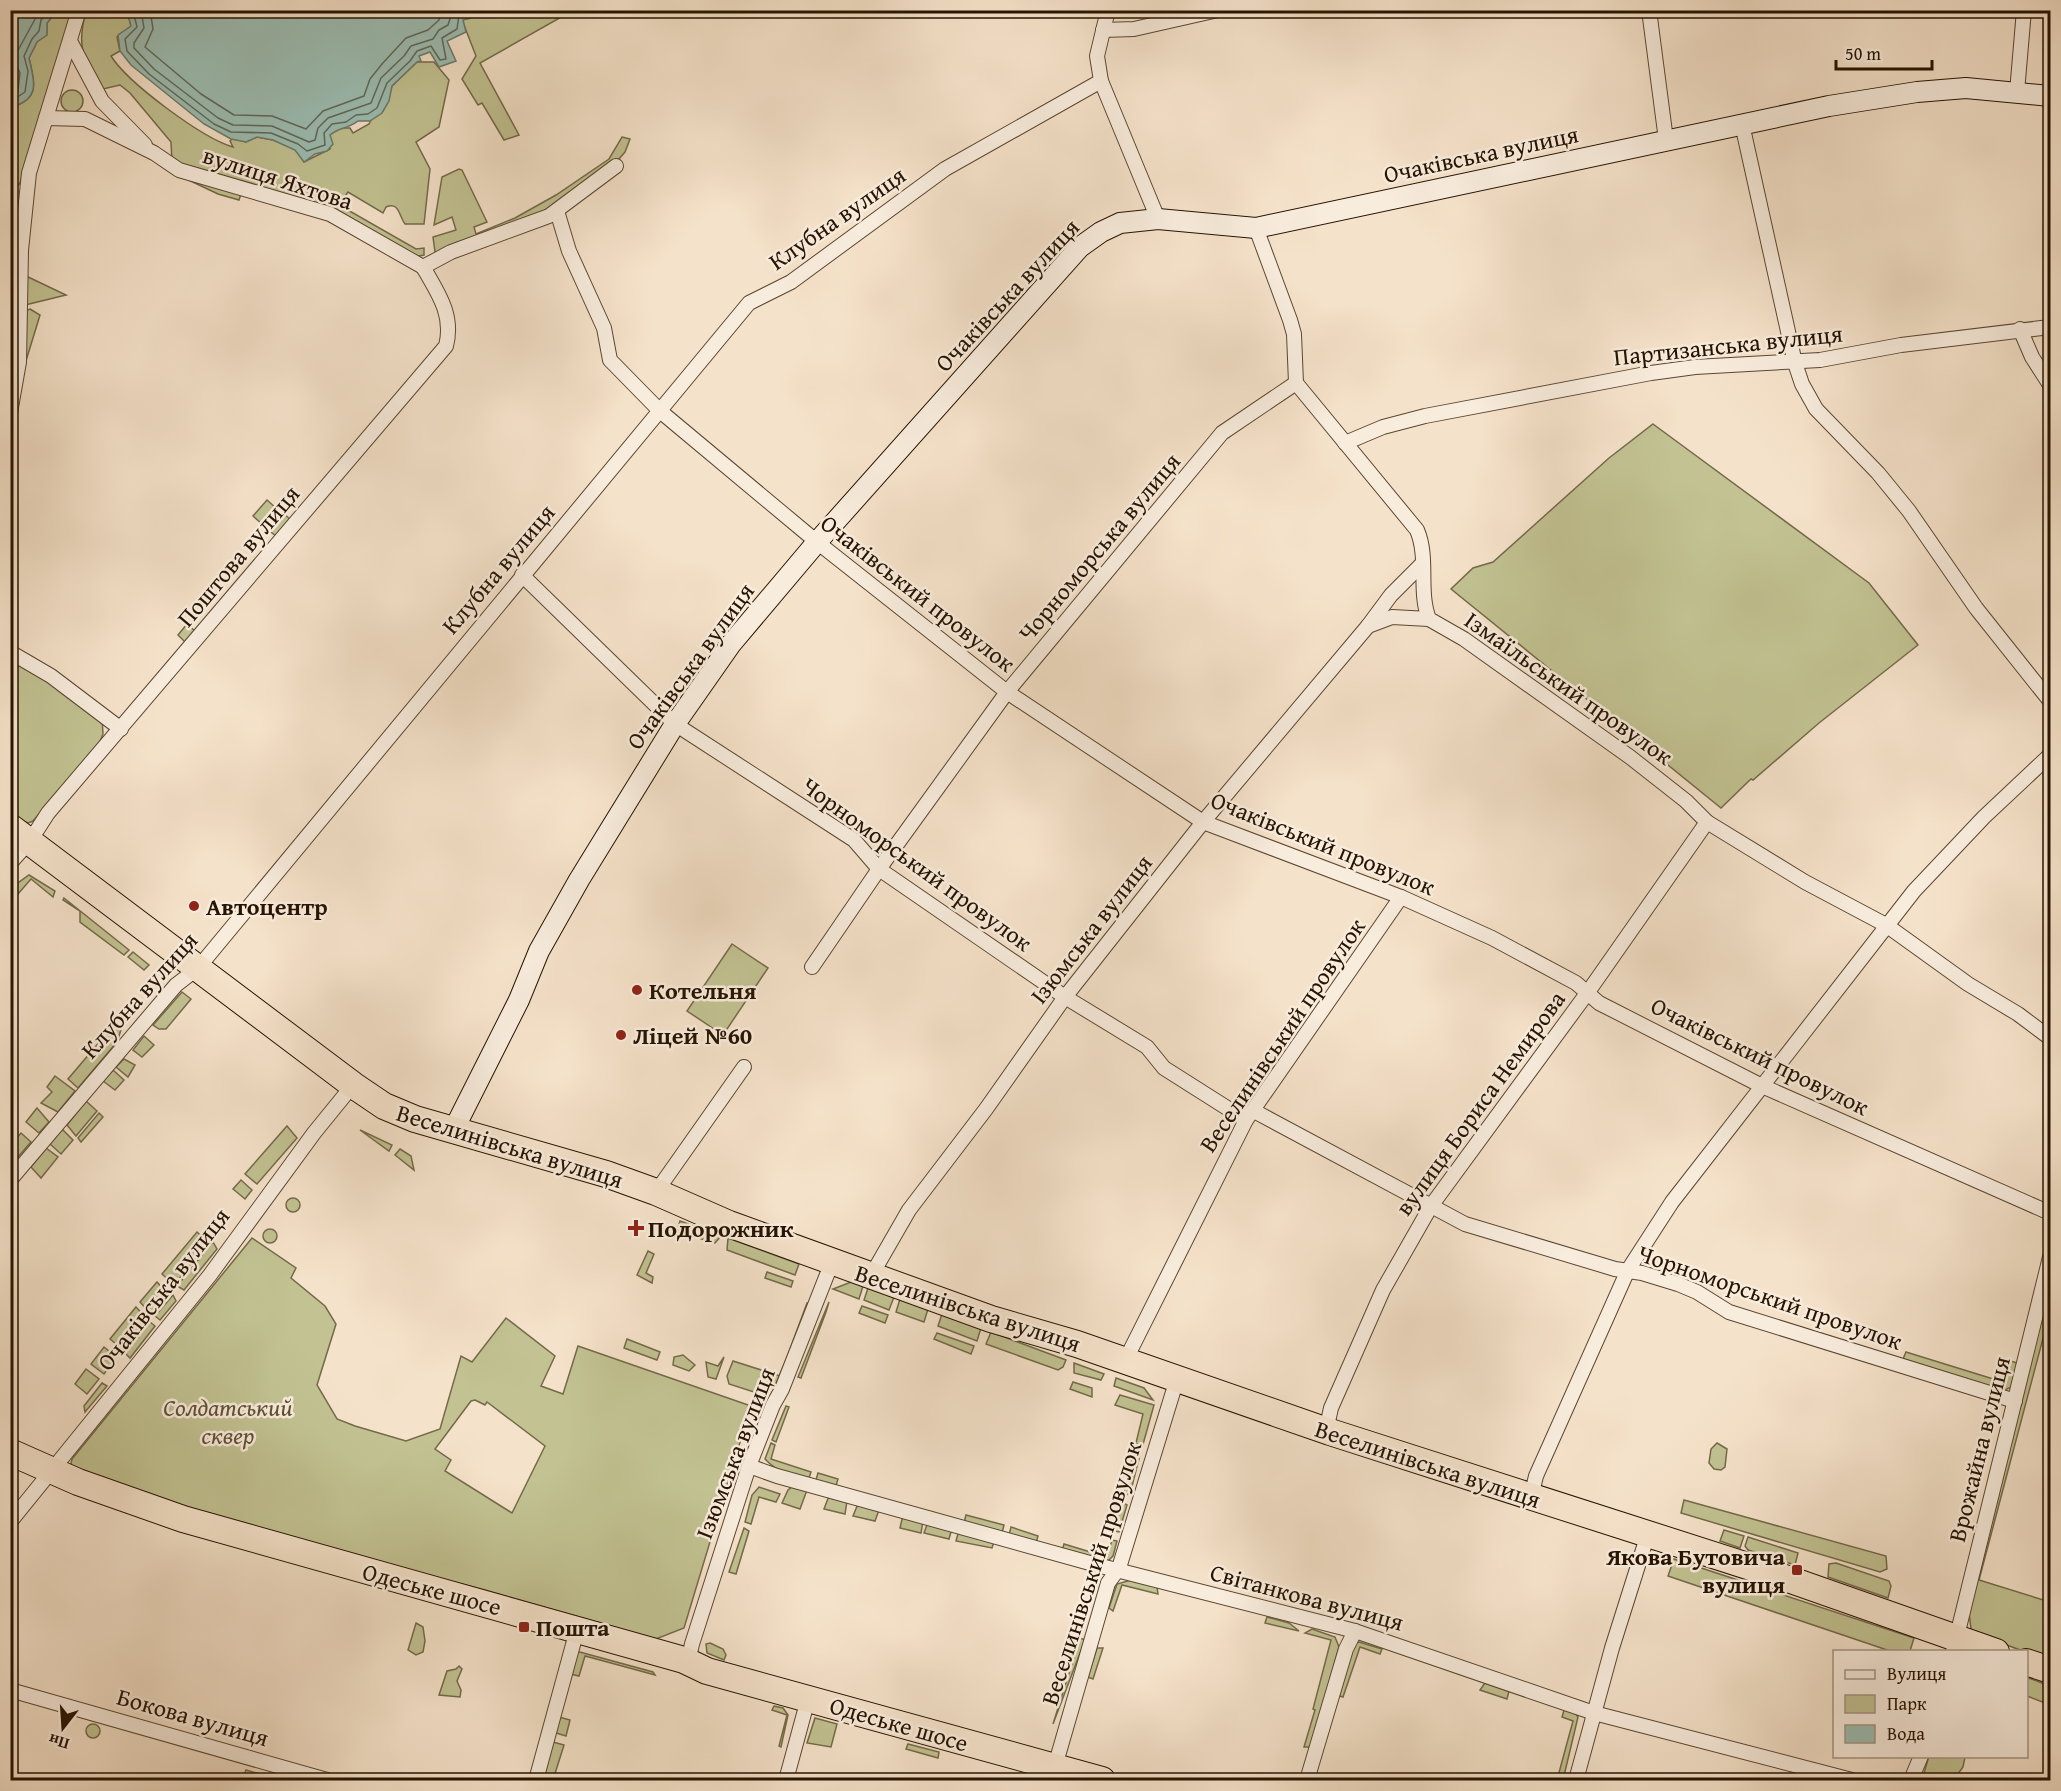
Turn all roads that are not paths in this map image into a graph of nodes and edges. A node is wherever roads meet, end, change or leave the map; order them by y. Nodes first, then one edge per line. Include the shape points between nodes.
1 (79, 10) edge
2 (1108, 10) edge
3 (1218, 10) edge
4 (1649, 10) edge
5 (2024, 10) edge
6 (1103, 30) junction
7 (70, 41) junction
8 (1101, 81) junction
9 (2017, 92) junction
10 (2050, 96) edge
11 (46, 118) junction
12 (1742, 124) junction
13 (1666, 140) junction
14 (154, 153) junction
15 (616, 166) dead end
16 (557, 211) junction
17 (1158, 219) junction
18 (1256, 228) junction
19 (423, 267) junction
20 (2050, 327) edge
21 (2020, 329) junction
22 (1795, 363) junction
23 (1296, 383) junction
24 (2050, 385) edge
25 (660, 411) junction
26 (10, 413) edge
27 (1345, 443) junction
28 (817, 542) junction
29 (1422, 564) junction
30 (522, 575) junction
31 (1429, 620) junction
32 (1368, 626) junction
33 (10, 652) edge
34 (1007, 692) junction
35 (2050, 701) edge
36 (675, 724) junction
37 (121, 729) junction
38 (2050, 754) edge
39 (1203, 822) junction
40 (1707, 822) junction
41 (20, 834) edge
42 (10, 863) edge
43 (879, 868) junction
44 (1401, 897) junction
45 (1886, 925) junction
46 (812, 967) dead end
47 (198, 968) junction
48 (1588, 992) junction
49 (1065, 997) junction
50 (2050, 1038) edge
51 (744, 1067) dead end
52 (353, 1085) junction
53 (1762, 1086) junction
54 (1250, 1115) junction
55 (453, 1131) junction
56 (10, 1180) edge
57 (657, 1192) junction
58 (1431, 1206) junction
59 (2050, 1213) edge
60 (2050, 1257) edge
61 (832, 1262) junction
62 (1628, 1270) junction
63 (871, 1276) junction
64 (1125, 1361) junction
65 (1177, 1380) junction
66 (2014, 1401) junction
67 (1326, 1431) junction
68 (10, 1452) edge
69 (749, 1466) junction
70 (51, 1471) junction
71 (1531, 1497) junction
72 (10, 1522) edge
73 (1648, 1534) junction
74 (1119, 1568) junction
75 (577, 1630) junction
76 (1355, 1631) junction
77 (1954, 1645) edge
78 (1984, 1650) edge
79 (688, 1662) junction
80 (2028, 1663) edge
81 (2050, 1670) edge
82 (10, 1690) edge
83 (808, 1699) junction
84 (1594, 1713) junction
85 (1920, 1758) edge
86 (283, 1774) edge
87 (1053, 1774) edge
88 (327, 1780) edge
89 (536, 1780) edge
90 (786, 1780) edge
91 (1102, 1780) edge
92 (1307, 1780) edge
93 (1576, 1780) edge
94 (1852, 1780) edge
95 (1911, 1780) edge

1 - 7 street
2 - 6 street
3 - 6 street via 1154,26
4 - 13 street
5 - 9 street
6 - 8 street via 1096,56
7 - 11 street
7 - 14 street via 102,101
8 - 17 street
8 - 25 street, Клубна вулиця via 945,169 791,282 749,303
9 - 10 street, Очаківська вулиця
9 - 12 street, Очаківська вулиця via 1966,88 1917,92
11 - 14 street, вулиця Яхтова via 85,119
11 - 26 street via 33,155 25,198 21,335
12 - 13 street, Очаківська вулиця
12 - 22 street
13 - 18 street, Очаківська вулиця
14 - 19 street, вулиця Яхтова via 179,170 330,214
15 - 16 street
16 - 19 street via 451,252
16 - 25 street, Очаківський провулок via 569,251 603,328 610,360
17 - 18 street, Очаківська вулиця
17 - 28 street, Очаківська вулиця via 1120,223 1080,247
18 - 23 street via 1294,334
19 - 37 street, Поштова вулиця via 444,302 449,319 446,346
20 - 21 street, Партизанська вулиця
21 - 22 street, Партизанська вулиця
21 - 24 street
22 - 27 street, Партизанська вулиця via 1651,373 1425,416 1383,427
22 - 35 street via 1816,409 1909,511 1976,608
23 - 27 street, Ізмаїльський провулок
23 - 34 street, Чорноморська вулиця via 1222,433
25 - 28 street, Очаківський провулок
25 - 30 street, Клубна вулиця
27 - 29 street, Ізмаїльський провулок via 1417,530
28 - 34 street, Очаківський провулок
28 - 36 street, Очаківська вулиця via 731,644
29 - 31 street, Ізмаїльський провулок
29 - 32 street, Ізюмська вулиця
30 - 36 street, Чорноморський провулок
30 - 47 street, Клубна вулиця
31 - 32 street via 1392,617
31 - 40 street, Ізмаїльський провулок via 1464,639 1630,756
32 - 39 street, Ізюмська вулиця
33 - 37 street via 51,676
34 - 39 street, Очаківський провулок
34 - 43 street, Чорноморська вулиця
36 - 43 street, Чорноморський провулок via 854,840
36 - 55 street, Очаківська вулиця via 539,951
37 - 41 street, Поштова вулиця via 48,813
38 - 45 street via 1984,817
39 - 44 street, Очаківський провулок
39 - 49 street, Ізюмська вулиця
40 - 45 street, Ізмаїльський провулок via 1804,882
40 - 48 street, вулиця Бориса Немирова
41 - 42 street, Поштова вулиця
41 - 47 highway, Веселинівська вулиця
43 - 46 street, Чорноморська вулиця
43 - 49 street, Чорноморський провулок
44 - 48 street, Очаківський провулок via 1492,938
44 - 54 street, Веселинівський провулок
45 - 50 street, Ізмаїльський провулок
45 - 53 street
47 - 52 highway, Веселинівська вулиця
47 - 56 street, Клубна вулиця via 176,985
48 - 53 street, Очаківський провулок via 1599,1003
48 - 58 street, вулиця Бориса Немирова
49 - 54 street, Чорноморський провулок via 1147,1047 1164,1068
49 - 63 street, Ізюмська вулиця via 909,1210
51 - 57 street
52 - 55 highway, Веселинівська вулиця via 396,1111
52 - 70 street, Очаківська вулиця via 210,1275
53 - 59 street, Очаківський провулок
53 - 62 street via 1672,1202
54 - 58 street, Чорноморський провулок
54 - 64 street, Веселинівський провулок
55 - 57 highway, Веселинівська вулиця
57 - 61 highway, Веселинівська вулиця
58 - 62 street, Чорноморський провулок via 1465,1224
58 - 67 street, вулиця Бориса Немирова via 1383,1290 1331,1408
60 - 66 street, Врожайна вулиця
61 - 63 highway, Веселинівська вулиця
61 - 69 street, Ізюмська вулиця
62 - 66 street, Чорноморський провулок via 1678,1284 1729,1312
62 - 71 street via 1536,1476
63 - 64 highway, Веселинівська вулиця
64 - 65 highway, Веселинівська вулиця
65 - 67 highway, Веселинівська вулиця
65 - 74 street, Веселинівський провулок
66 - 77 street, Врожайна вулиця
67 - 71 highway, Веселинівська вулиця
68 - 70 highway, Одеське шосе
69 - 74 street, Світанкова вулиця via 873,1504
69 - 79 street, Ізюмська вулиця
70 - 72 street, Очаківська вулиця
70 - 75 highway, Одеське шосе via 183,1519
71 - 73 highway, Веселинівська вулиця
73 - 77 highway, Веселинівська вулиця via 1791,1580
73 - 84 street
74 - 76 street, Світанкова вулиця
74 - 87 street, Веселинівський провулок via 1108,1583
75 - 79 highway, Одеське шосе
75 - 89 street
76 - 84 street, Світанкова вулиця
76 - 92 street via 1346,1649
77 - 78 highway, Веселинівська вулиця
79 - 83 highway, Одеське шосе via 707,1671
80 - 81 highway
82 - 86 street, Бокова вулиця
83 - 87 highway, Одеське шосе
83 - 90 street
84 - 93 street
84 - 94 street, Світанкова вулиця
85 - 95 street
86 - 88 street, Бокова вулиця
87 - 91 highway, Одеське шосе

